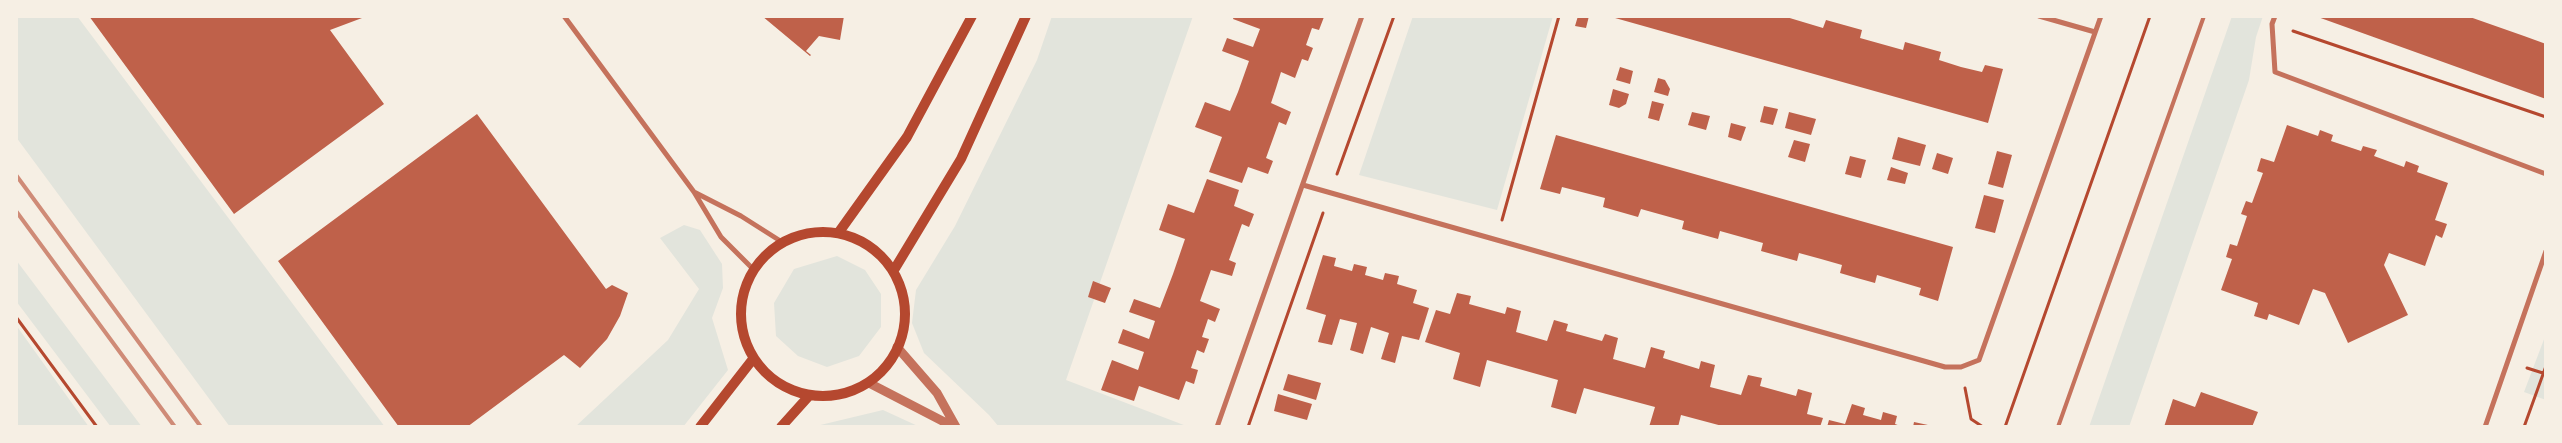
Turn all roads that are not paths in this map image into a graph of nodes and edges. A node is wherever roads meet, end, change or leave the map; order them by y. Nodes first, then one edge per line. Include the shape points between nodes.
1 (564, 16) edge
2 (972, 16) edge
3 (1026, 16) edge
4 (1362, 16) edge
5 (2039, 16) edge
6 (2100, 16) edge
7 (2204, 16) edge
8 (2275, 16) edge
9 (2095, 32) junction
10 (2546, 174) edge
11 (1303, 185) junction
12 (694, 192) junction
13 (839, 232) junction
14 (782, 242) junction
15 (2546, 251) edge
16 (754, 270) junction
17 (894, 270) junction
18 (897, 347) junction
19 (754, 358) junction
20 (869, 383) junction
21 (808, 397) junction
22 (700, 427) edge
23 (781, 427) edge
24 (955, 427) edge
25 (1217, 427) edge
26 (2058, 427) edge
27 (2485, 427) edge

1 - 12 street
2 - 13 main road via 907,137
3 - 17 main road via 961,159
4 - 11 street
5 - 9 street
6 - 9 street
7 - 26 lane
8 - 10 street via 2272,24 2275,72
9 - 11 street via 1979,360 1961,367 1945,367
11 - 25 street
12 - 14 street
12 - 16 street via 721,236
13 - 14 main road via 810,231
13 - 17 main road via 870,244
14 - 16 main road via 761,258
15 - 27 street
16 - 19 main road via 746,281 740,308 742,332
17 - 18 main road via 906,301 904,334
18 - 20 main road via 886,368
18 - 24 street via 937,393
19 - 21 main road via 779,384
19 - 22 main road
20 - 21 main road via 839,395
20 - 24 street
21 - 23 main road

